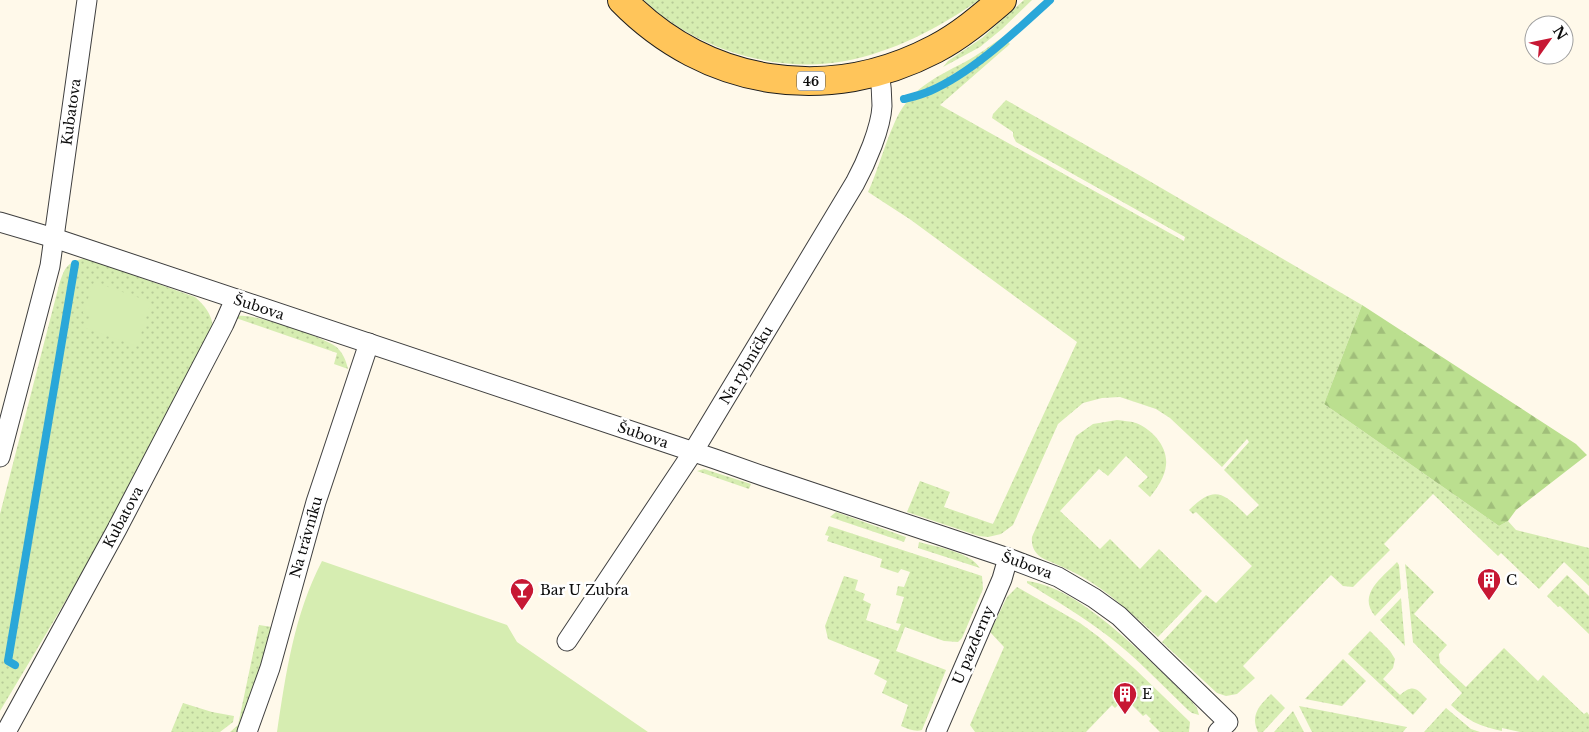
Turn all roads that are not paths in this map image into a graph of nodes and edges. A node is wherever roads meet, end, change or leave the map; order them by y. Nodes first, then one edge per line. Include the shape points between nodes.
1 (87, 0) edge
2 (622, 0) edge
3 (1002, 0) edge
4 (879, 72) junction
5 (0, 222) edge
6 (54, 238) junction
7 (235, 299) junction
8 (369, 343) junction
9 (693, 452) junction
10 (0, 457) edge
11 (1008, 558) junction
12 (567, 641) dead end
13 (6, 732) edge
14 (247, 732) edge
15 (936, 732) edge
16 (1218, 732) edge

1 - 6 street, Kubatova
2 - 4 main road, 46 via 665,38 698,57 736,71 797,81
3 - 4 main road, 46 via 945,44
4 - 9 street, Na rybníčku via 882,108 864,166
5 - 6 street, Šubova
6 - 7 street, Šubova
6 - 10 street, Kubatova via 50,266
7 - 8 street, Šubova
7 - 13 street, Kubatova via 117,529
8 - 9 street, Šubova
8 - 14 street, Na trávníku via 316,502 270,668
9 - 11 street, Šubova
9 - 12 street, Na rybníčku
11 - 15 street, U pazderny
11 - 16 street, Šubova via 1058,576 1119,616 1228,722

